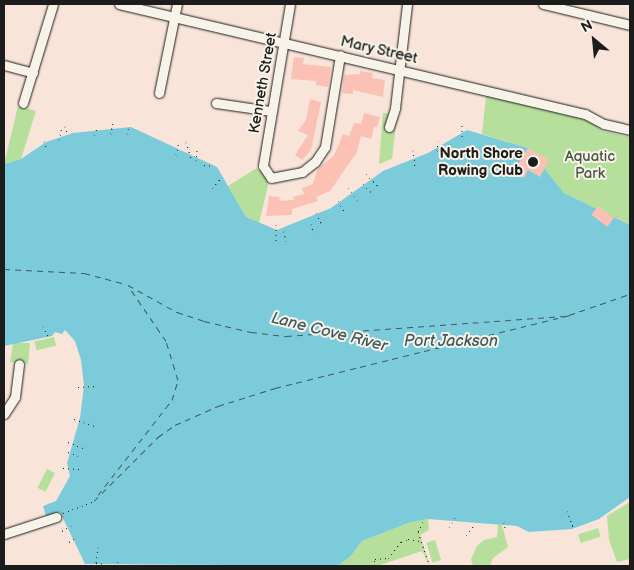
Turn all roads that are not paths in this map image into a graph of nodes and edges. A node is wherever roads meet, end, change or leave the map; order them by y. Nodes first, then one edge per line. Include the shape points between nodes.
1 (53, 4) edge
2 (119, 4) edge
3 (177, 4) edge
4 (290, 4) edge
5 (407, 4) edge
6 (543, 4) edge
7 (174, 16) junction
8 (630, 25) edge
9 (284, 42) junction
10 (340, 55) junction
11 (4, 65) edge
12 (398, 69) junction
13 (33, 72) junction
14 (159, 93) dead end
15 (23, 103) dead end
16 (216, 104) dead end
17 (271, 111) junction
18 (389, 128) dead end
19 (630, 130) edge
20 (19, 364) dead end
21 (4, 414) edge
22 (56, 517) road end
23 (4, 534) edge

1 - 13 street
2 - 7 street, Mary Street
3 - 7 street
4 - 9 street, Kenneth Street
5 - 12 street
6 - 8 street
7 - 9 street, Mary Street
7 - 14 street
9 - 10 street, Mary Street
9 - 17 street, Kenneth Street
10 - 12 street, Mary Street
10 - 17 street, Kenneth Street via 328,132 318,157 302,172 271,178 263,166
11 - 13 street
12 - 18 street via 395,108
12 - 19 street, Mary Street via 585,114 604,124
13 - 15 street
16 - 17 street
20 - 21 street via 15,397
22 - 23 street

